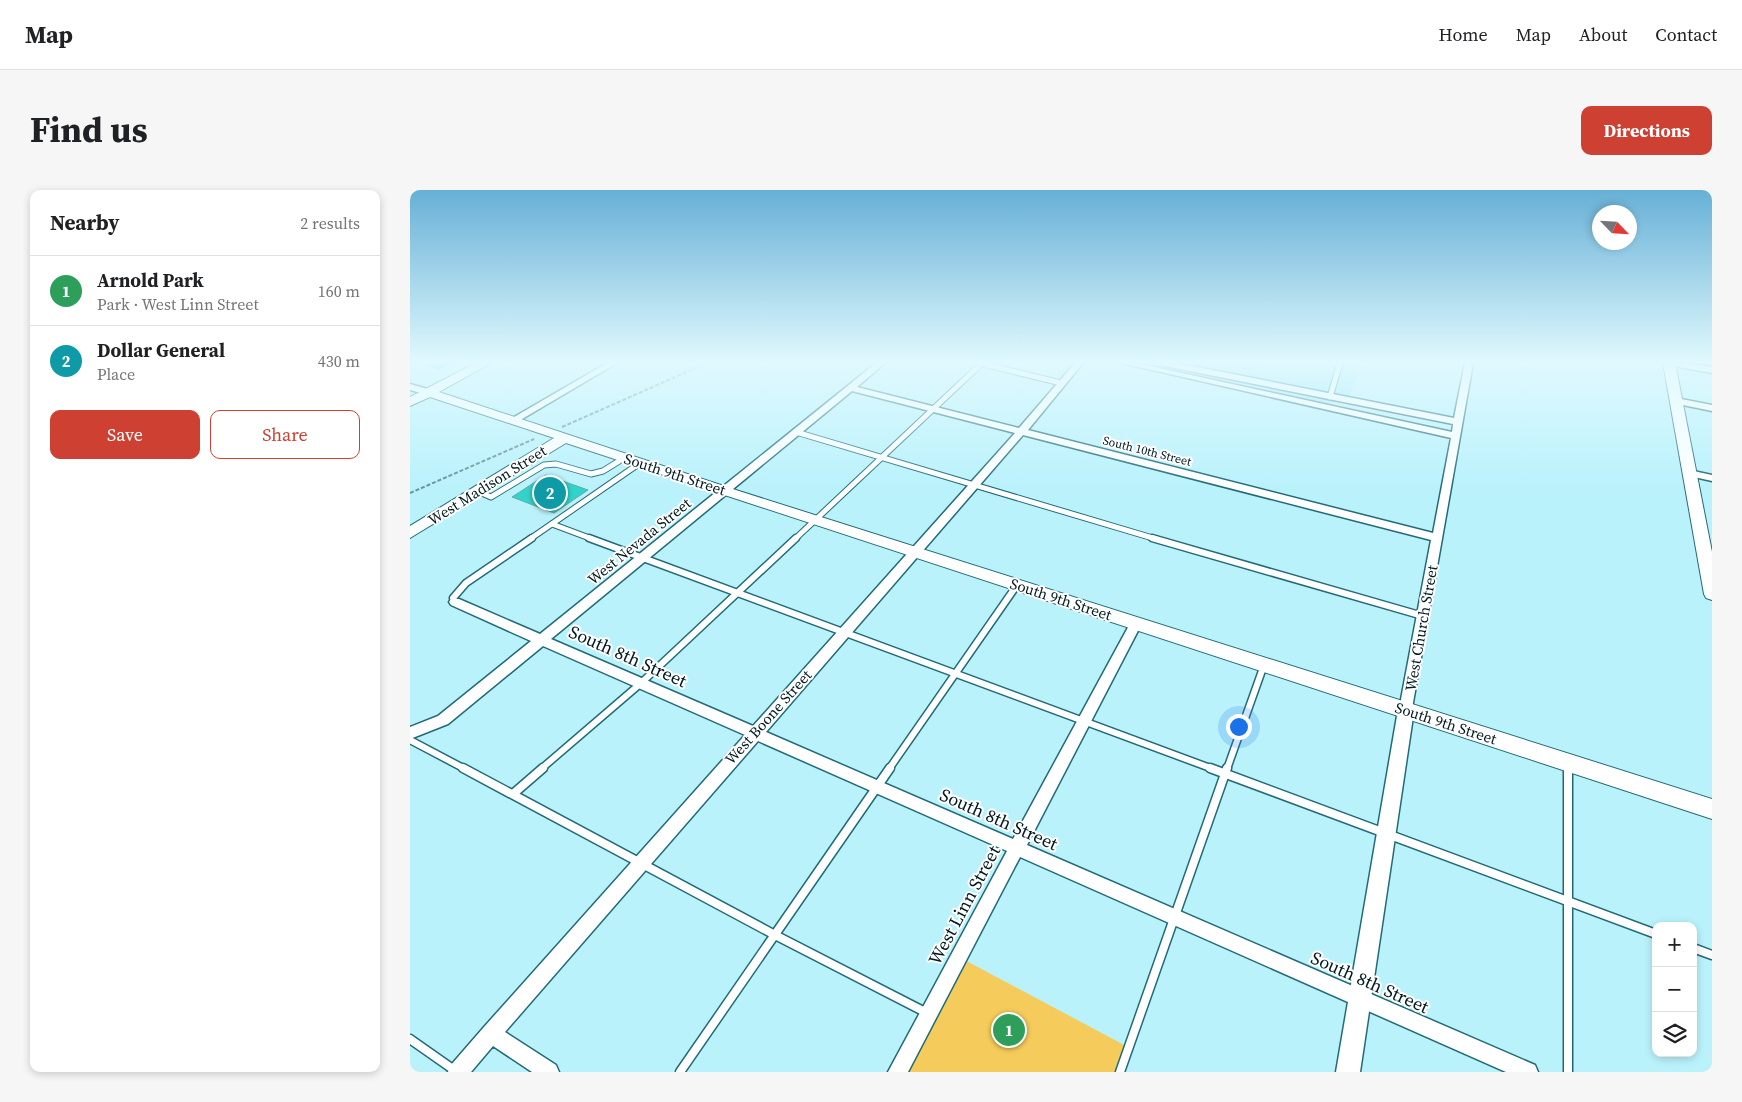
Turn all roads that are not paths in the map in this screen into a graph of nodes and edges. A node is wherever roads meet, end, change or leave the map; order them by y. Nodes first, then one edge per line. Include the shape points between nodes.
1 (465, 404) edge
2 (542, 404) edge
3 (831, 404) edge
4 (913, 404) edge
5 (937, 404) edge
6 (1044, 404) edge
7 (1307, 404) edge
8 (1321, 404) edge
9 (1337, 404) edge
10 (1343, 404) edge
11 (1461, 404) edge
12 (1677, 404) edge
13 (1692, 404) edge
14 (1712, 408) edge
15 (932, 409) junction
16 (514, 420) junction
17 (1458, 422) junction
18 (796, 432) junction
19 (1021, 432) junction
20 (1455, 436) junction
21 (564, 438) junction
22 (624, 458) junction
23 (880, 458) junction
24 (640, 463) junction
25 (1689, 473) junction
26 (1712, 478) edge
27 (973, 486) junction
28 (724, 490) junction
29 (477, 491) junction
30 (814, 520) junction
31 (552, 524) junction
32 (410, 533) edge
33 (1437, 538) junction
34 (915, 552) junction
35 (642, 558) junction
36 (1017, 585) junction
37 (736, 593) junction
38 (1712, 594) edge
39 (455, 602) joint
40 (1423, 616) junction
41 (1136, 623) junction
42 (844, 632) junction
43 (540, 640) junction
44 (1264, 665) junction
45 (956, 674) junction
46 (640, 684) junction
47 (1406, 710) junction
48 (1084, 722) junction
49 (410, 733) edge
50 (753, 733) junction
51 (410, 740) edge
52 (1568, 763) junction
53 (1225, 774) junction
54 (877, 787) junction
55 (513, 794) junction
56 (1712, 809) edge
57 (1386, 834) junction
58 (1016, 848) junction
59 (641, 862) junction
60 (1568, 901) junction
61 (1174, 918) junction
62 (1652, 932) edge
63 (775, 935) junction
64 (1697, 949) edge
65 (1712, 955) edge
66 (1360, 999) junction
67 (929, 1014) junction
68 (491, 1034) junction
69 (410, 1038) edge
70 (457, 1072) edge
71 (549, 1072) edge
72 (680, 1072) edge
73 (898, 1072) edge
74 (1120, 1072) edge
75 (1348, 1072) edge
76 (1528, 1072) edge
77 (1568, 1072) edge

1 - 16 main road, South 9th Street
2 - 16 street
3 - 18 street, West Nevada Street
4 - 15 street, South 10th Street
5 - 15 lane
6 - 19 street, West Boone Street
7 - 8 street
9 - 20 street
10 - 17 street
11 - 17 street, West Church Street
12 - 25 main road
13 - 14 street
15 - 19 street, South 10th Street
15 - 23 lane
16 - 21 main road, South 9th Street
17 - 20 street, West Church Street
18 - 23 lane
18 - 28 street, West Nevada Street
19 - 27 street, West Boone Street
19 - 33 street, South 10th Street
20 - 33 street, West Church Street
21 - 22 main road, South 9th Street
21 - 29 main road, West Madison Street
22 - 24 main road, South 9th Street
22 - 29 lane via 605,470 587,475 546,464 491,497
23 - 27 lane
23 - 30 lane
24 - 28 main road, South 9th Street
24 - 31 lane
25 - 26 street
25 - 38 main road
27 - 34 street, West Boone Street
27 - 40 lane
28 - 30 main road, South 9th Street
28 - 35 street, West Nevada Street
29 - 32 main road, West Madison Street
30 - 34 main road, South 9th Street
30 - 37 lane
31 - 35 lane
31 - 39 lane via 466,583 457,591 453,598
33 - 40 street, West Church Street
34 - 36 main road, South 9th Street
34 - 42 street, West Boone Street
35 - 37 lane
35 - 43 street, West Nevada Street
36 - 41 main road, South 9th Street
36 - 45 lane
37 - 42 lane
37 - 46 lane
39 - 43 street, South 8th Street
40 - 47 street, West Church Street
41 - 44 main road, South 9th Street
41 - 48 street, West Linn Street
42 - 45 lane
42 - 50 street, West Boone Street
43 - 46 street, South 8th Street
43 - 49 street, West Nevada Street via 443,720
44 - 47 main road, South 9th Street
44 - 53 lane
45 - 48 lane
45 - 54 lane
46 - 50 street, South 8th Street
46 - 55 lane
47 - 52 main road, South 9th Street
47 - 57 street, West Church Street
48 - 53 lane
48 - 58 street, West Linn Street
50 - 54 street, South 8th Street
50 - 59 street, West Boone Street
51 - 55 lane
52 - 56 main road, South 9th Street
52 - 60 lane
53 - 57 lane
53 - 61 lane
54 - 58 street, South 8th Street
54 - 63 lane
55 - 59 lane
57 - 60 lane
57 - 66 street, West Church Street
58 - 61 street, South 8th Street
58 - 67 street, West Linn Street
59 - 63 lane
59 - 68 street, West Boone Street
60 - 62 lane
60 - 77 lane
61 - 66 street, South 8th Street
61 - 74 lane
63 - 67 lane
63 - 72 lane
64 - 65 lane
66 - 75 street, West Church Street
66 - 76 street, South 8th Street
67 - 73 street, West Linn Street
68 - 70 street, West Boone Street
68 - 71 street
69 - 70 lane

